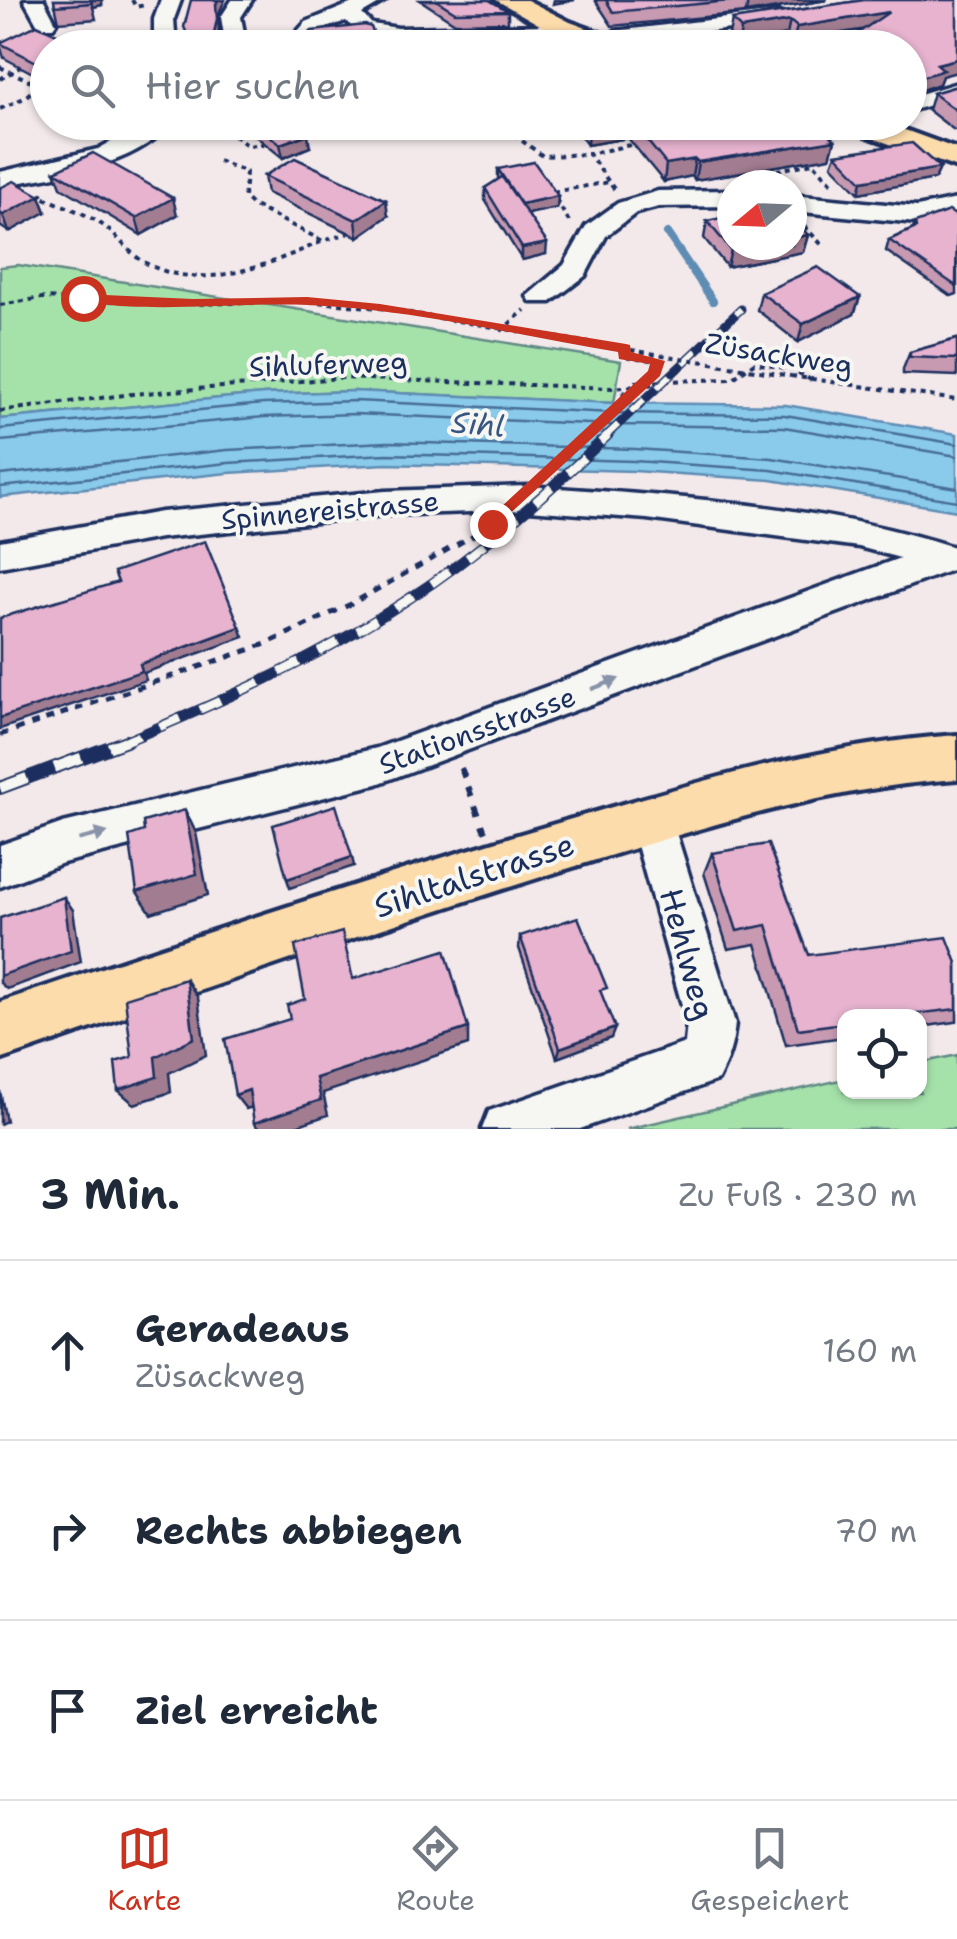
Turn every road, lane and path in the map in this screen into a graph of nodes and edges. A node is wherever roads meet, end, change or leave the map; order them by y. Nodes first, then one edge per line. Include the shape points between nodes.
1 (34, 0) edge
2 (171, 0) edge
3 (242, 0) edge
4 (376, 0) edge
5 (508, 0) edge
6 (349, 13) junction
7 (797, 15) edge
8 (46, 23) dead end
9 (560, 27) junction
10 (164, 30) edge
11 (233, 30) edge
12 (309, 30) edge
13 (368, 30) edge
14 (552, 30) edge
15 (569, 30) edge
16 (673, 30) edge
17 (22, 66) edge
18 (0, 67) edge
19 (10, 72) junction
20 (0, 80) edge
21 (30, 81) edge
22 (957, 90) edge
23 (30, 91) edge
24 (927, 99) edge
25 (0, 110) edge
26 (135, 140) edge
27 (240, 140) edge
28 (521, 140) edge
29 (652, 140) edge
30 (906, 140) edge
31 (264, 144) edge
32 (802, 151) edge
33 (589, 154) junction
34 (957, 158) edge
35 (218, 160) dead end
36 (813, 163) junction
37 (779, 170) edge
38 (49, 178) junction
39 (0, 179) edge
40 (609, 182) junction
41 (837, 188) dead end
42 (717, 198) edge
43 (622, 200) dead end
44 (807, 205) edge
45 (957, 207) edge
46 (580, 230) dead end
47 (350, 232) edge
48 (323, 241) junction
49 (541, 296) dead end
50 (0, 305) edge
51 (628, 349) junction
52 (811, 380) junction
53 (657, 384) junction
54 (628, 398) junction
55 (957, 400) edge
56 (0, 411) edge
57 (0, 554) edge
58 (950, 559) edge
59 (0, 735) edge
60 (451, 742) junction
61 (957, 757) edge
62 (650, 820) junction
63 (498, 865) junction
64 (0, 866) edge
65 (0, 1031) edge
66 (507, 1129) edge

1 - 8 street
2 - 10 street
3 - 11 street via 231,16
4 - 6 street
5 - 9 main road
6 - 12 street
6 - 13 street
7 - 16 street
9 - 14 street
9 - 15 main road
17 - 19 path
18 - 19 path
19 - 20 path
19 - 21 path
22 - 24 street
23 - 25 path
26 - 38 street
27 - 31 path
28 - 33 path via 542,156
29 - 33 path
30 - 34 main road
32 - 36 path
33 - 40 path
35 - 48 path via 246,172 244,197 252,205
36 - 37 path
36 - 41 path
38 - 39 street
38 - 48 path via 40,196 112,232 124,249 157,266 198,277 251,270
40 - 43 path
40 - 46 path via 551,192
42 - 49 street via 658,199 627,208 595,232 575,270
44 - 45 street via 917,215
47 - 48 path
50 - 51 path, Züsackweg via 42,298 307,301
51 - 52 path, Züsackweg, bridge
51 - 54 path, bridge via 624,356 658,361 655,373
52 - 53 path via 792,369 754,363 732,379
52 - 55 path, Züsackweg
53 - 54 path, bridge via 636,382 622,395
53 - 56 path, Sihluferweg via 340,378
54 - 59 path, bridge via 492,524 351,604 266,644
57 - 58 street, Spinnereistrasse via 215,519 528,498 860,534
60 -> 58 street, Stationsstrasse
60 - 63 path
64 -> 60 street, Stationsstrasse via 63,843
61 - 62 main road, Sihltalstrasse via 821,774
62 - 63 main road, Sihltalstrasse
62 - 66 street, Hehlweg via 711,1023 709,1048 701,1063
63 - 65 main road, Sihltalstrasse

